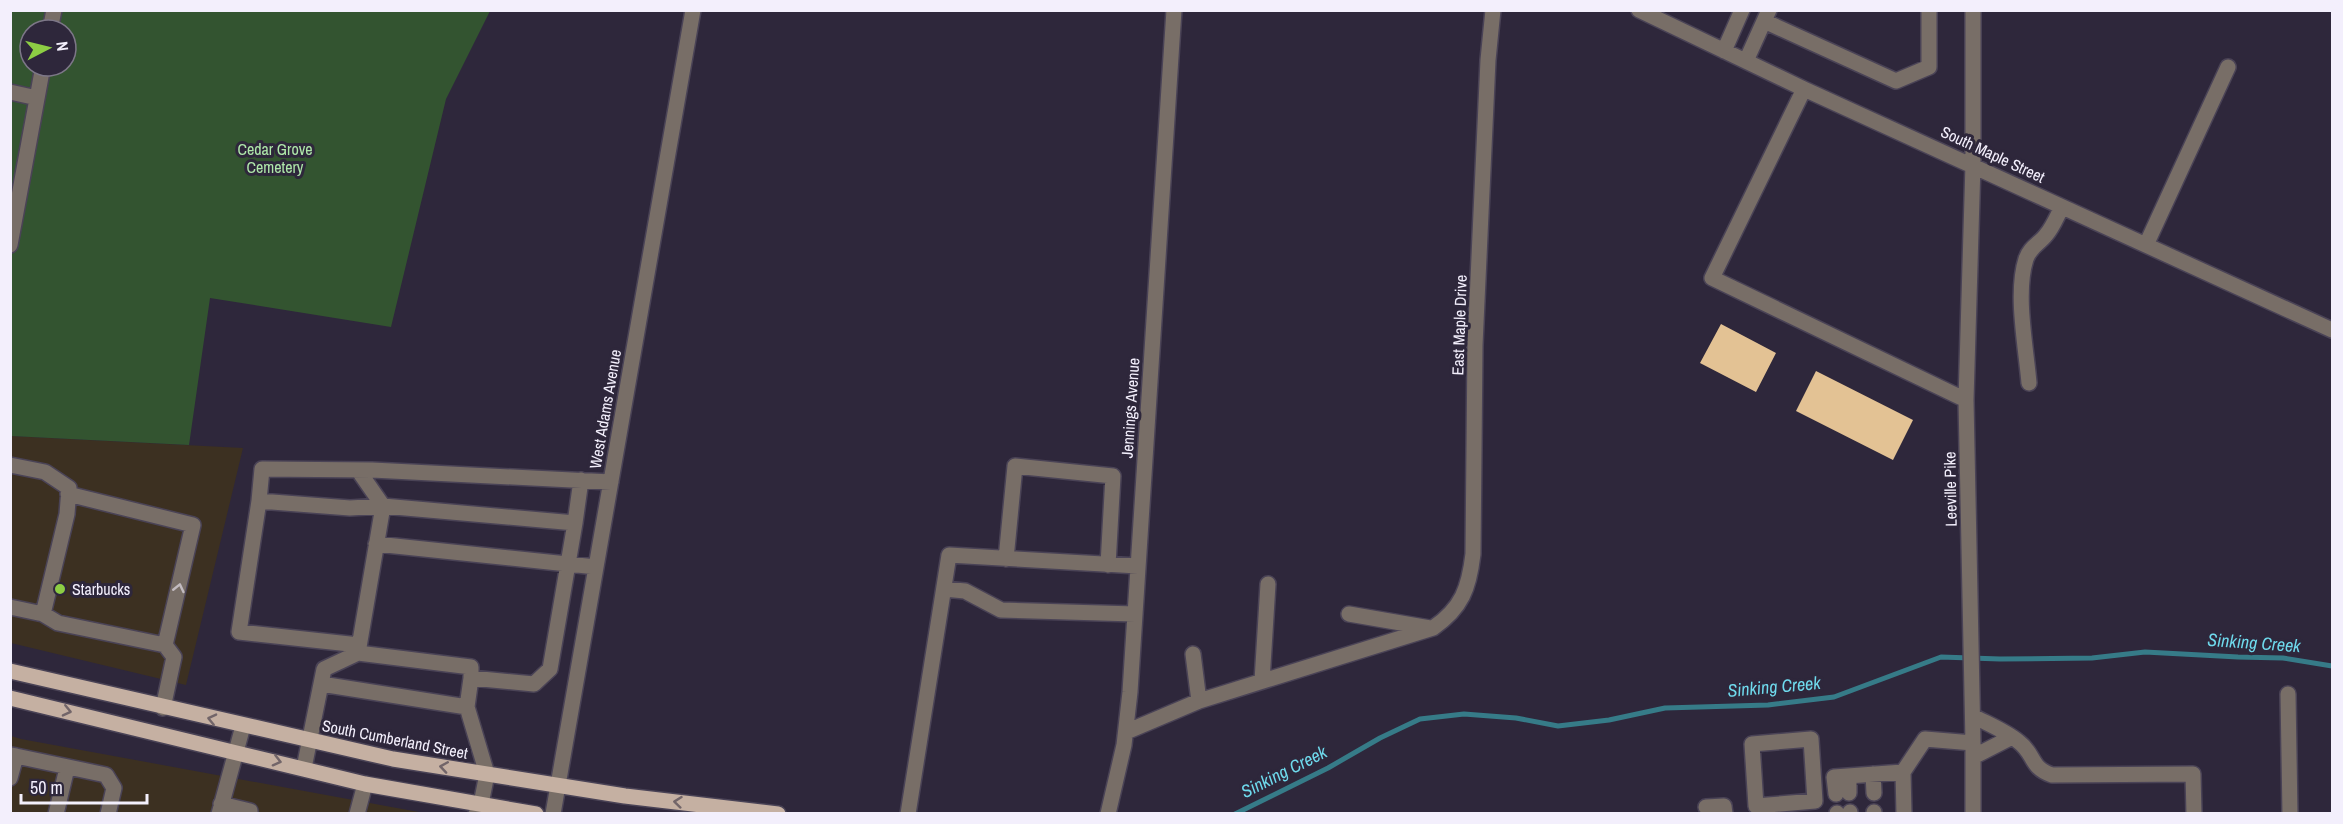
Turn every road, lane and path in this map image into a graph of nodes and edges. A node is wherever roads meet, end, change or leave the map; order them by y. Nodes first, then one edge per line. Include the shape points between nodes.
1 (693, 10) edge
2 (1174, 10) edge
3 (1493, 10) edge
4 (1639, 10) edge
5 (1742, 10) edge
6 (1929, 10) edge
7 (1973, 10) edge
8 (1766, 16) edge
9 (1724, 51) junction
10 (1746, 61) junction
11 (2228, 68) dead end
12 (40, 78) edge
13 (1804, 89) junction
14 (10, 92) edge
15 (36, 98) junction
16 (1973, 164) junction
17 (2062, 207) junction
18 (10, 245) edge
19 (2145, 245) junction
20 (2332, 330) edge
21 (2029, 383) dead end
22 (1966, 400) junction
23 (10, 465) edge
24 (358, 470) junction
25 (581, 480) junction
26 (611, 482) junction
27 (68, 494) junction
28 (259, 501) junction
29 (383, 506) junction
30 (574, 523) junction
31 (376, 544) junction
32 (1006, 559) junction
33 (568, 564) junction
34 (1108, 565) junction
35 (1138, 566) junction
36 (596, 567) junction
37 (1268, 584) dead end
38 (944, 589) junction
39 (10, 607) edge
40 (43, 614) junction
41 (1135, 614) junction
42 (1349, 614) dead end
43 (1433, 628) junction
44 (165, 645) junction
45 (358, 649) junction
46 (1193, 654) dead end
47 (550, 669) junction
48 (10, 671) edge
49 (578, 672) junction
50 (471, 678) junction
51 (1262, 681) junction
52 (321, 684) junction
53 (2289, 694) dead end
54 (10, 698) edge
55 (1199, 701) junction
56 (467, 707) junction
57 (163, 708) junction
58 (1973, 716) junction
59 (243, 726) junction
60 (1126, 732) junction
61 (2012, 737) junction
62 (310, 741) junction
63 (1973, 750) junction
64 (236, 751) junction
65 (13, 755) edge
66 (67, 768) junction
67 (304, 768) junction
68 (1903, 772) junction
69 (487, 774) junction
70 (1873, 774) junction
71 (10, 778) edge
72 (366, 783) junction
73 (558, 785) junction
74 (1842, 793) dead end
75 (1874, 793) dead end
76 (1706, 807) dead end
77 (1805, 808) edge
78 (220, 809) edge
79 (479, 809) edge
80 (1109, 810) edge
81 (56, 813) edge
82 (108, 813) edge
83 (254, 813) edge
84 (357, 813) edge
85 (536, 813) edge
86 (553, 813) edge
87 (778, 813) edge
88 (908, 813) edge
89 (1725, 813) edge
90 (1898, 813) edge
91 (1904, 813) edge
92 (1973, 813) edge
93 (2194, 813) edge
94 (2290, 813) edge

1 - 26 street, West Adams Avenue
2 - 35 street, Jennings Avenue
3 - 43 street, East Maple Drive via 1475,345 1473,554 1466,592 1448,617
4 - 9 street, South Maple Street
5 - 9 street
6 - 8 street via 1929,67 1896,81
7 - 16 street, Leeville Pike
8 - 10 street
9 - 10 street, South Maple Street
10 - 13 street, South Maple Street
11 - 19 street
12 - 15 street
13 - 16 street, South Maple Street
13 - 22 street via 1712,278
14 - 15 street
15 - 18 street
16 - 17 street, South Maple Street
16 - 22 street, Leeville Pike
17 - 19 street, South Maple Street
17 - 21 street via 2046,236 2026,259 2022,303
19 - 20 street, South Maple Street
22 - 58 street, Leeville Pike
23 - 27 street via 45,472 69,488
24 - 25 street
24 - 28 street via 262,469
24 - 29 street
25 - 26 street
25 - 30 street
26 - 36 street, West Adams Avenue
27 - 40 street via 68,514
44 -> 27 street via 193,525
28 - 29 street via 350,508
28 - 45 street via 239,632
29 - 30 street
29 - 31 street
30 - 33 street
31 - 33 street
31 - 45 street
32 - 34 street
32 - 34 street via 1015,466 1113,476
32 - 38 street via 949,555
33 - 36 street
33 - 47 street
34 - 35 street
35 - 41 street, Jennings Avenue
36 - 49 street, West Adams Avenue
37 - 51 street
38 - 41 street via 964,591 1001,610
38 - 88 street
39 - 40 street
40 - 44 street via 58,623
41 - 60 street, Jennings Avenue
42 - 43 street
43 - 51 street
44 - 57 street via 174,657
45 - 50 street via 471,668
45 - 52 street via 324,669
46 - 55 street
47 - 49 street
47 - 50 street via 534,684
48 - 57 main road, South Cumberland Street
49 - 73 street, West Adams Avenue
50 - 56 street
51 - 55 street
52 - 56 street
52 - 62 street
53 - 94 street
54 -> 64 main road
55 - 60 street
56 - 69 street
59 -> 57 main road, South Cumberland Street
58 - 61 street
58 - 63 street, Leeville Pike
59 - 62 main road, South Cumberland Street
59 - 64 street
60 - 80 street, Jennings Avenue
61 - 63 street
61 - 93 street via 2022,744 2034,765 2052,775 2193,774
62 - 67 street
69 -> 62 main road, South Cumberland Street
63 - 68 street via 1925,739
63 - 92 street, Leeville Pike
64 -> 67 main road
64 - 78 street
65 - 66 street
65 - 71 street
66 - 81 street
66 - 82 street via 106,775 114,788
67 - 72 main road
68 - 70 street
68 - 91 street
69 - 73 main road, South Cumberland Street
69 - 79 street
70 - 74 street via 1834,777
70 - 75 street
72 - 79 main road
72 - 84 street
73 - 86 street, West Adams Avenue
87 -> 73 main road, South Cumberland Street
76 - 89 street via 1724,806
77 - 77 street via 1815,801 1811,739 1752,744 1756,806
78 - 83 street
79 - 85 main road
90 - 91 street

